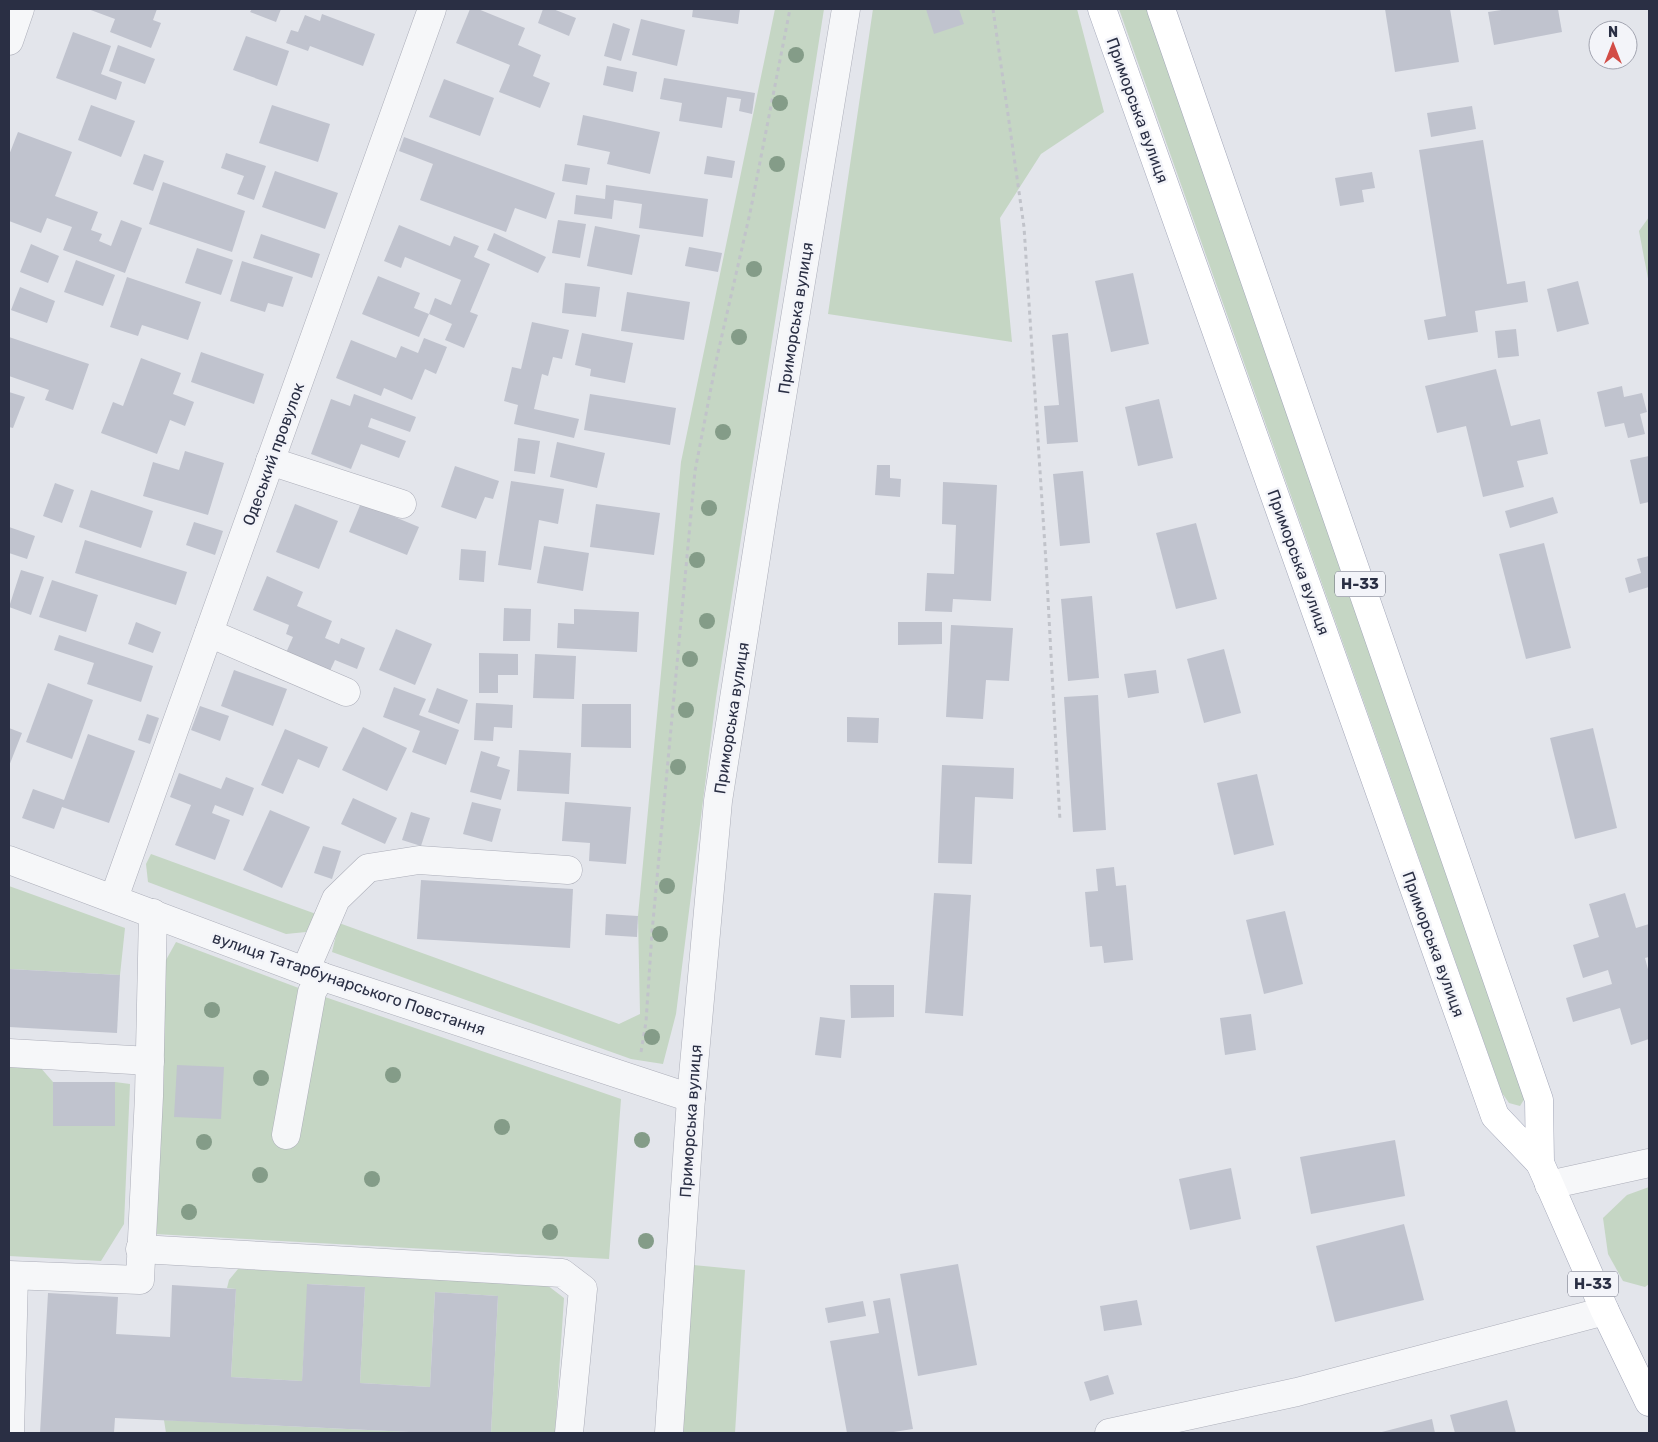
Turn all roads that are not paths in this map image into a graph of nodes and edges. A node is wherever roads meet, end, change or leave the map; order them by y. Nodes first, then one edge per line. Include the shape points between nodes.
1 (20, 9) edge
2 (432, 9) edge
3 (846, 9) edge
4 (1102, 9) edge
5 (1161, 9) edge
6 (9, 41) edge
7 (270, 461) junction
8 (402, 504) dead end
9 (209, 633) junction
10 (346, 692) dead end
11 (9, 860) edge
12 (568, 870) dead end
13 (114, 898) junction
14 (153, 913) junction
15 (313, 973) junction
16 (9, 1053) edge
17 (150, 1061) junction
18 (691, 1098) junction
19 (286, 1134) dead end
20 (1649, 1163) edge
21 (1544, 1174) junction
22 (140, 1249) junction
23 (11, 1275) edge
24 (1605, 1311) junction
25 (1649, 1402) edge
26 (10, 1433) edge
27 (569, 1433) edge
28 (669, 1433) edge
29 (1109, 1433) edge

1 - 6 street
2 - 7 street, Одеський провулок
3 - 18 street, Приморська вулиця via 718,800
4 - 21 main road, Приморська вулиця / Н-33 via 1495,1116
5 - 21 main road, Н-33 via 1539,1100
7 - 8 street
7 - 9 street, Одеський провулок
9 - 10 street
9 - 13 street, Одеський провулок
11 - 13 street, вулиця Татарбунарського Повстання
12 - 15 street via 419,860 368,868 336,899
13 - 14 street, вулиця Татарбунарського Повстання
14 - 15 street, вулиця Татарбунарського Повстання
14 - 17 street
15 - 18 street, вулиця Татарбунарського Повстання
15 - 19 street
16 - 17 street
17 - 22 street
18 - 28 street, Приморська вулиця
20 - 21 street
21 - 24 main road, Н-33
22 - 23 street via 140,1280
22 - 27 street via 562,1273 583,1288
23 - 26 street
24 - 25 main road, Н-33
24 - 29 street via 1296,1392

